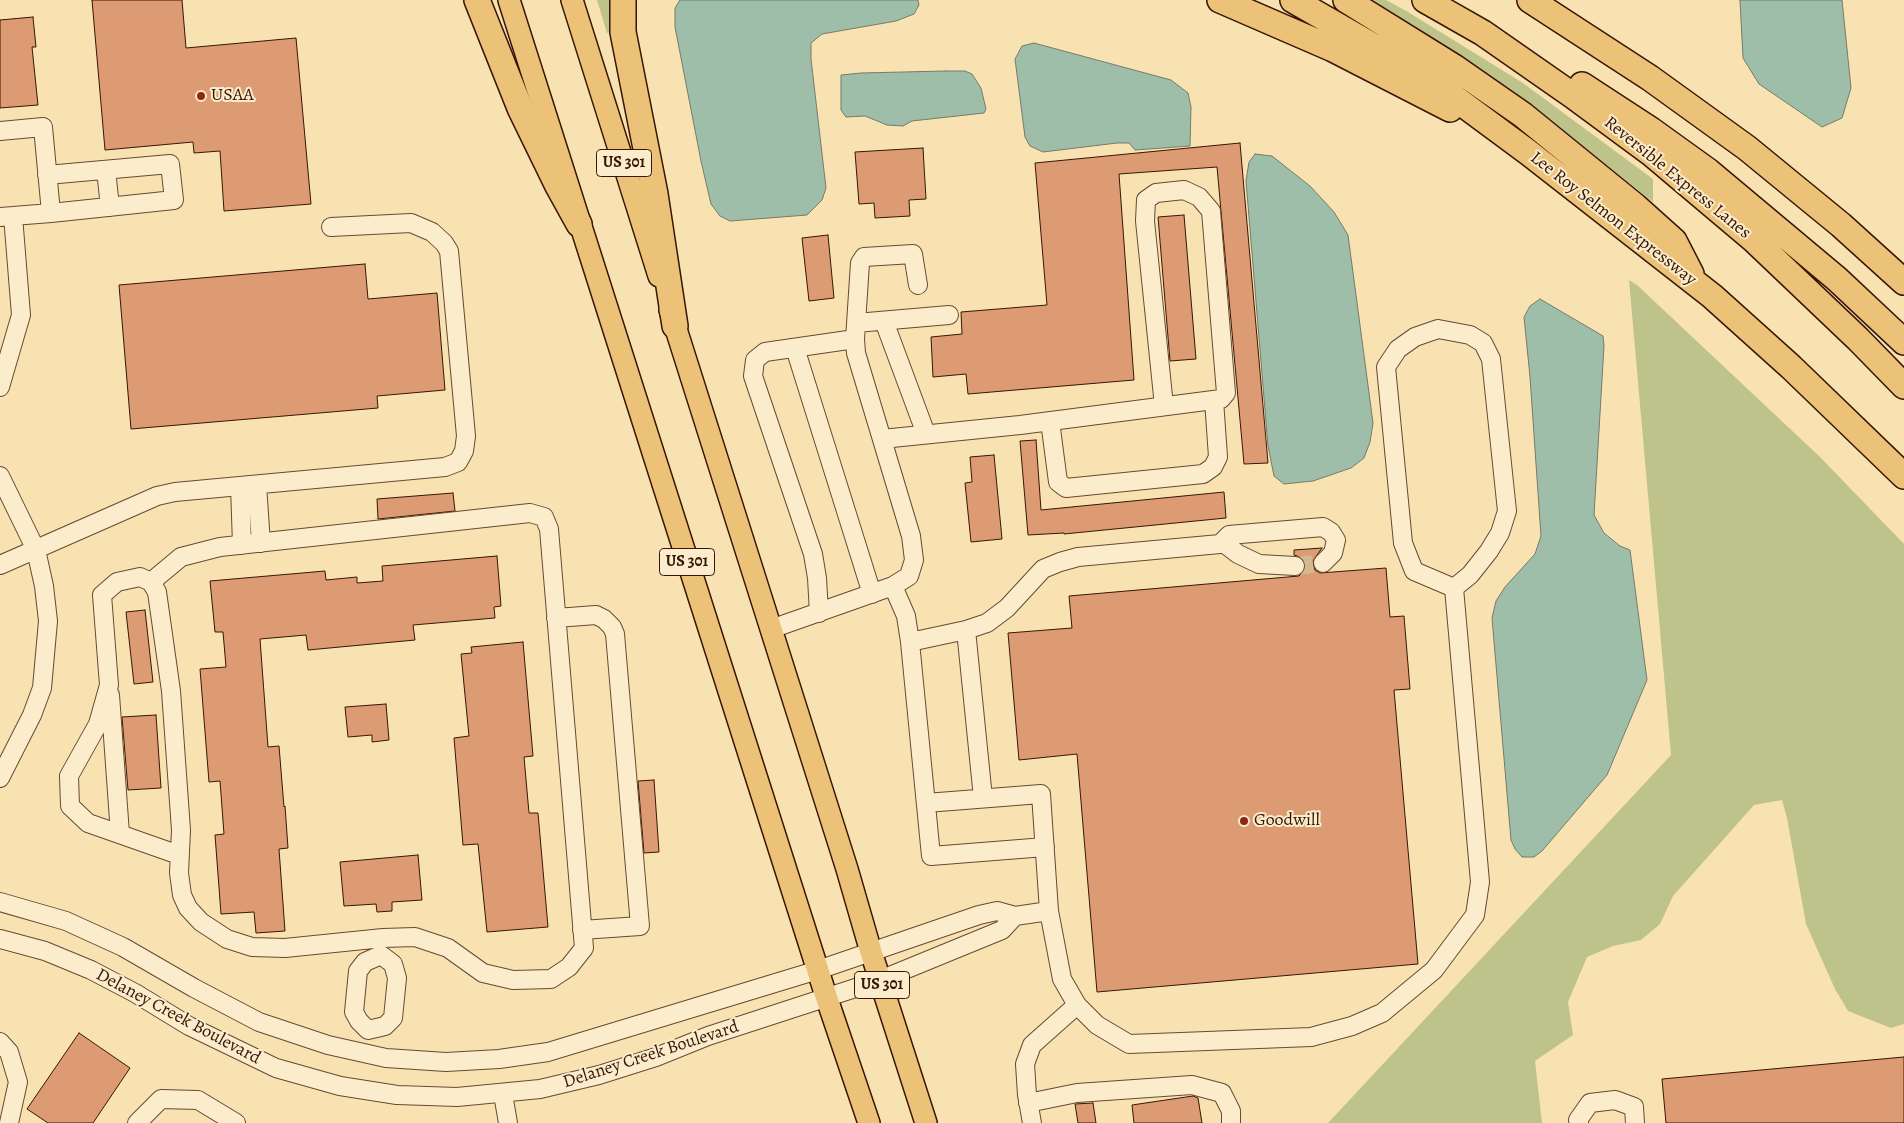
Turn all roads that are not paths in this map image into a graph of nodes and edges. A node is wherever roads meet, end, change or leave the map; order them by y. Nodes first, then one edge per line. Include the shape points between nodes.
1 (477, 0) edge
2 (509, 0) edge
3 (572, 0) edge
4 (623, 0) edge
5 (1220, 0) edge
6 (1293, 0) edge
7 (1346, 0) edge
8 (1425, 0) edge
9 (1530, 0) edge
10 (1484, 33) junction
11 (1496, 129) junction
12 (0, 131) edge
13 (106, 170) junction
14 (47, 175) junction
15 (110, 207) junction
16 (51, 213) junction
17 (7, 217) edge
18 (579, 224) junction
19 (331, 227) dead end
20 (1904, 282) edge
21 (918, 285) dead end
22 (1704, 290) junction
23 (949, 315) dead end
24 (884, 321) junction
25 (675, 326) junction
26 (855, 331) junction
27 (1904, 342) edge
28 (795, 348) junction
29 (1904, 386) edge
30 (0, 387) edge
31 (1214, 400) junction
32 (1164, 406) junction
33 (1050, 421) junction
34 (926, 434) junction
35 (882, 439) junction
36 (0, 476) edge
37 (1904, 476) edge
38 (257, 485) junction
39 (240, 486) junction
40 (261, 543) junction
41 (1220, 544) junction
42 (242, 545) junction
43 (36, 550) junction
44 (1323, 563) dead end
45 (0, 565) edge
46 (1295, 566) tunnel mouth
47 (151, 582) junction
48 (893, 586) junction
49 (1454, 588) junction
50 (872, 594) junction
51 (819, 612) junction
52 (556, 618) junction
53 (771, 629) junction
54 (966, 630) junction
55 (910, 642) junction
56 (109, 685) junction
57 (0, 778) edge
58 (982, 798) junction
59 (926, 803) junction
60 (120, 834) junction
61 (1045, 847) junction
62 (179, 855) junction
63 (0, 902) edge
64 (1049, 912) junction
65 (1015, 916) junction
66 (582, 930) junction
67 (0, 939) edge
68 (382, 946) junction
69 (871, 952) junction
70 (818, 970) junction
71 (880, 980) junction
72 (827, 999) junction
73 (1076, 1005) junction
74 (368, 1030) junction
75 (0, 1042) edge
76 (364, 1053) junction
77 (503, 1094) junction
78 (1028, 1103) junction
79 (9, 1123) edge
80 (137, 1123) edge
81 (236, 1123) edge
82 (508, 1123) edge
83 (869, 1123) edge
84 (926, 1123) edge
85 (1032, 1123) edge
86 (1230, 1123) edge
87 (1579, 1123) edge
88 (1635, 1123) edge

1 - 18 highway via 520,108
2 - 18 main road, US 301
3 - 25 main road, US 301
4 - 25 highway via 623,32 655,194
5 - 11 highway via 1326,46
6 - 11 highway, Lee Roy Selmon Expressway via 1425,76
7 - 22 highway via 1454,67 1523,115 1674,241
8 - 10 highway, Reversible Express Lanes
9 - 20 highway via 1709,120 1795,187
10 - 27 highway via 1572,79 1708,171 1837,279
10 - 29 highway, Reversible Express Lanes via 1652,154 1709,201 1809,292
11 - 22 highway, Lee Roy Selmon Expressway
12 - 14 street via 42,126
13 - 14 street
13 - 15 street
13 - 15 street via 170,164 174,200
14 - 16 street
15 - 16 street
16 - 17 street
17 - 30 street via 20,315
18 - 70 main road, US 301
19 - 38 street via 411,222 432,232 449,251 466,436 464,451 458,462 445,467
21 - 26 street via 914,254 864,257 860,263
22 - 37 highway, Lee Roy Selmon Expressway via 1798,373
23 - 24 street
24 - 26 street
24 - 34 street
25 - 53 main road, US 301
26 - 28 street
26 - 35 street via 856,353
28 - 50 street
28 - 51 street via 765,352 755,360 753,376 813,554
31 - 32 street
31 - 32 street via 1226,394 1211,211 1200,196 1184,190 1156,193 1146,200 1145,221
31 - 33 street via 1218,457 1213,467 1203,474 1066,488 1058,482
32 - 33 street
33 - 34 street
34 - 35 street
35 - 48 street via 911,536 914,560 909,576
36 - 43 street
38 - 39 street
38 - 40 street
39 - 42 street
39 - 43 street via 157,496
40 - 42 street
40 - 52 street via 530,513 544,517 549,529
41 - 44 street via 1229,535 1323,527 1336,540 1333,553
41 - 46 street via 1259,564
41 - 54 street via 1078,557 1060,562 1043,570 1007,608 987,623
42 - 47 street via 181,557
43 - 45 street
43 - 57 street via 48,621 42,688
47 - 56 street via 140,577 117,582 102,595
47 - 62 street via 157,592 171,690 181,830
48 - 50 street
48 - 55 street via 906,616
49 - 49 street via 1470,575 1489,551 1500,533 1507,511 1491,359 1483,343 1470,335 1438,329 1415,336 1398,349 1386,366 1403,543 1414,571
49 - 73 street via 1480,882 1475,915 1434,970 1382,1013 1352,1026 1312,1037 1129,1044 1096,1025
50 - 51 street
51 - 53 street
52 - 66 street
52 - 66 street via 596,615 612,627 615,634 640,926
53 - 69 main road, US 301
54 - 55 street
54 - 58 street
55 - 59 street
56 - 60 street
56 - 60 street via 98,724 69,776 70,806 88,823
58 - 59 street
58 - 61 street via 1041,794
59 - 61 street via 931,856
60 - 62 street
61 - 64 street
62 - 68 street via 182,895 188,908 201,922 227,939 252,947
63 - 76 street, Delaney Creek Boulevard via 66,921 122,947 259,1022 328,1045
64 - 65 street, Delaney Creek Boulevard
64 - 73 street via 1062,979
65 - 69 street, Delaney Creek Boulevard via 997,911
65 - 71 street, Delaney Creek Boulevard via 1002,930
66 - 68 street via 584,948 569,967 551,979 513,980 483,973 448,948 415,937
67 - 77 street, Delaney Creek Boulevard via 45,951 91,970 189,1026 276,1068 340,1086 397,1095 457,1097
68 - 74 street via 358,971 354,1012
68 - 74 street via 397,978 393,1018 385,1026
69 - 70 street, Delaney Creek Boulevard
69 - 71 main road, US 301
70 - 72 main road, US 301
70 - 76 street, Delaney Creek Boulevard via 548,1052 446,1062 386,1058
71 - 72 street, Delaney Creek Boulevard
71 - 84 main road, US 301
72 - 77 street, Delaney Creek Boulevard via 708,1036 599,1075
72 - 83 main road, US 301
73 - 78 street via 1032,1045 1025,1064
74 - 76 street
75 - 79 street via 9,1052 18,1082
77 - 82 street
78 - 85 street
78 - 86 street via 1077,1093 1192,1085 1222,1093 1231,1111
80 - 81 street via 162,1099 198,1100
87 - 88 street via 1590,1103 1615,1100 1634,1107

